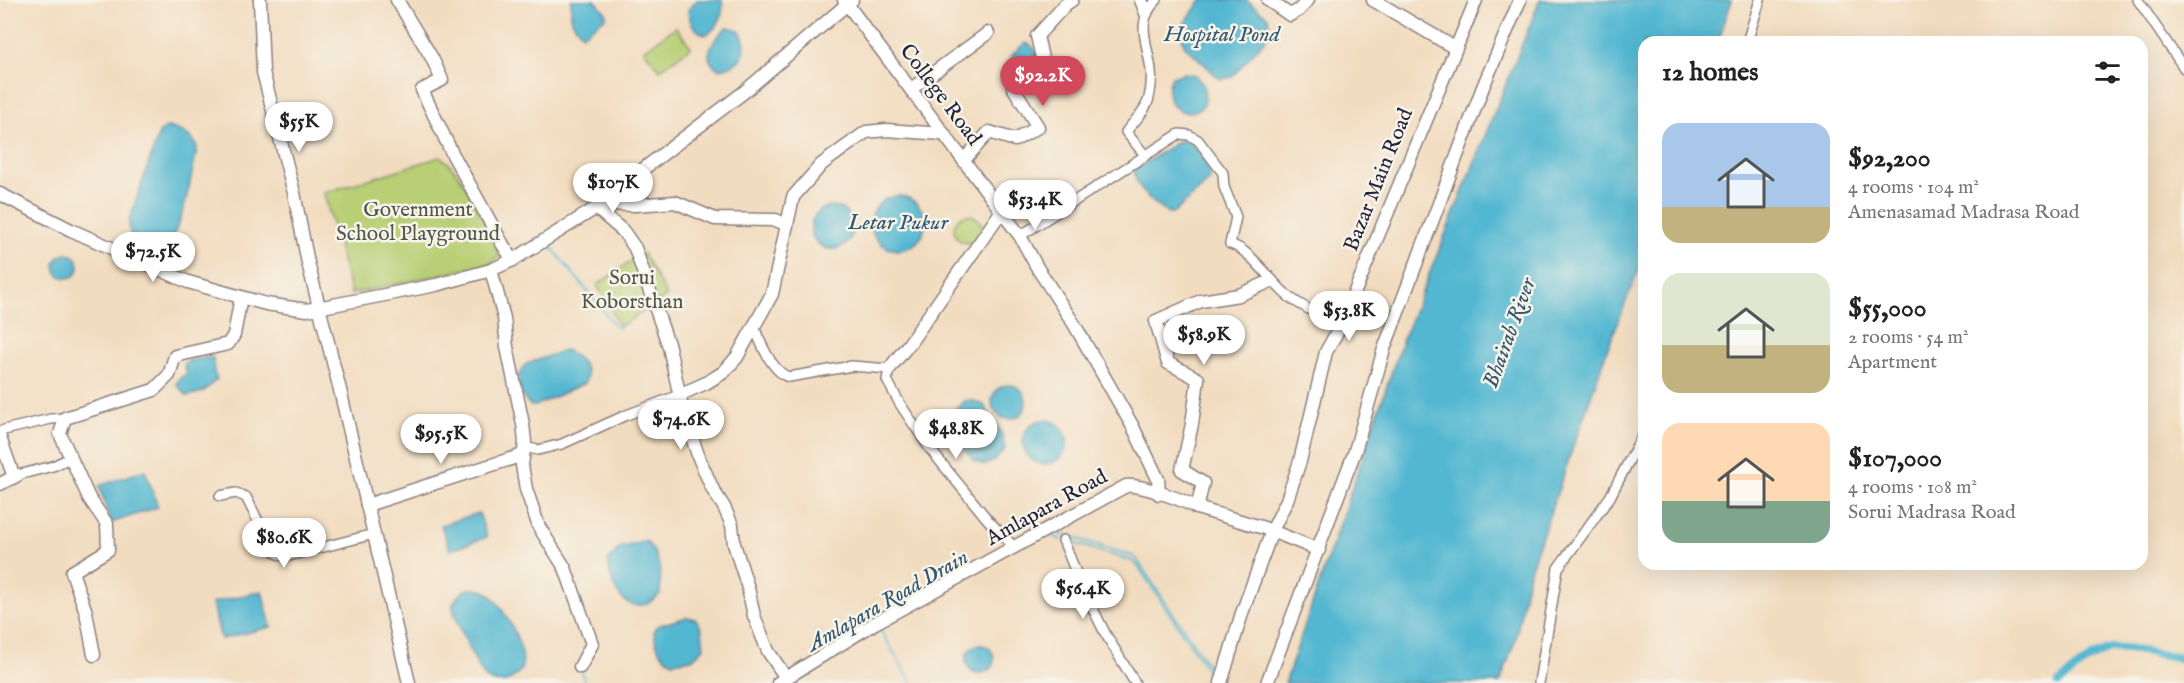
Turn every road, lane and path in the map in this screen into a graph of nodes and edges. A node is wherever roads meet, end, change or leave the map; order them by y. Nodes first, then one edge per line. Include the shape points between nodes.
1 (260, 0) edge
2 (397, 0) edge
3 (1072, 0) edge
4 (1141, 0) edge
5 (1157, 0) edge
6 (1268, 0) edge
7 (1308, 0) edge
8 (1373, 0) edge
9 (1476, 0) edge
10 (1520, 0) edge
11 (1760, 0) edge
12 (2138, 0) edge
13 (848, 1) edge
14 (1146, 13) junction
15 (988, 33) dead end
16 (1749, 36) edge
17 (1455, 48) junction
18 (2184, 68) edge
19 (911, 89) junction
20 (943, 135) junction
21 (1145, 155) junction
22 (964, 160) junction
23 (0, 194) edge
24 (598, 206) junction
25 (1001, 212) junction
26 (787, 225) junction
27 (1020, 236) junction
28 (513, 260) junction
29 (491, 270) junction
30 (1271, 281) junction
31 (241, 297) junction
32 (320, 308) junction
33 (1341, 325) junction
34 (754, 326) junction
35 (889, 369) junction
36 (679, 395) junction
37 (65, 418) junction
38 (0, 431) edge
39 (0, 438) edge
40 (1638, 443) edge
41 (524, 451) junction
42 (70, 458) junction
43 (16, 476) junction
44 (0, 483) edge
45 (1159, 494) junction
46 (220, 496) dead end
47 (367, 505) junction
48 (1197, 508) junction
49 (1272, 531) junction
50 (374, 534) junction
51 (1063, 540) dead end
52 (1015, 548) junction
53 (1318, 550) junction
54 (94, 655) dead end
55 (580, 667) dead end
56 (782, 681) edge
57 (409, 683) edge
58 (1136, 683) edge
59 (1221, 683) edge
60 (1267, 683) edge
61 (1539, 683) edge

1 - 32 street via 263,72
2 - 28 street via 442,80 422,90 452,153
3 - 22 street via 1037,36 1045,71 1013,87 1038,127 1016,140 989,132
4 - 14 street
5 - 14 street
6 - 7 street via 1290,15
8 - 17 street
9 - 17 street, Bazar Main Road
10 - 53 street via 1384,350 1355,451
11 - 16 street
12 - 18 street
13 - 19 street, College Road
13 - 24 street via 744,92
14 - 21 street via 1143,23 1151,70 1150,95 1126,132
15 - 19 street
17 - 33 street, Bazar Main Road
19 - 20 street, College Road
20 - 22 street, College Road
20 - 26 street via 866,132 822,164 793,197
21 - 27 street
21 - 30 street via 1179,134 1198,140 1223,173 1224,187 1236,216 1230,244 1244,250
22 - 25 street, College Road
23 - 31 street via 188,282
24 - 26 street via 675,202 715,219 776,220
24 - 28 street
24 - 36 street via 634,248 669,347
25 - 27 street, College Road
25 - 35 street
26 - 34 street via 772,294
27 - 45 street, College Road via 1133,427 1158,479
28 - 29 street
29 - 32 street
29 - 41 street via 504,318 523,424
30 - 33 street via 1291,298
30 - 48 street via 1239,295 1201,301 1156,321 1168,363 1198,379 1182,470 1203,483
31 - 32 street via 295,310
31 - 37 street via 234,335 228,344 175,356 170,375 154,390
32 - 47 street
33 - 49 street, Bazar Main Road via 1326,352 1300,461
34 - 35 street via 761,347 783,375 789,377 852,366
34 - 36 street via 724,372
35 - 52 street via 887,380 930,449
36 - 41 street via 562,444
36 - 56 street via 712,490 732,525 754,616
37 - 38 street
37 - 42 street via 60,434
39 - 43 street
40 - 61 street via 1610,497 1558,568
41 - 47 street
41 - 55 street via 526,489 539,527 565,568 592,644
42 - 43 street
42 - 54 street via 107,524 108,550 72,572 86,612
43 - 44 street
45 - 48 street, Amlapara Road
45 - 52 street, Amlapara Road via 1133,485 1119,489
46 - 50 street via 236,493 246,497 271,547 281,556
47 - 50 street
48 - 49 street, Amlapara Road
49 - 53 street, Amlapara Road
49 - 59 street, Bazar Main Road
50 - 57 street
51 - 58 street via 1095,614
52 - 56 street, Amlapara Road via 875,623
53 - 60 street

